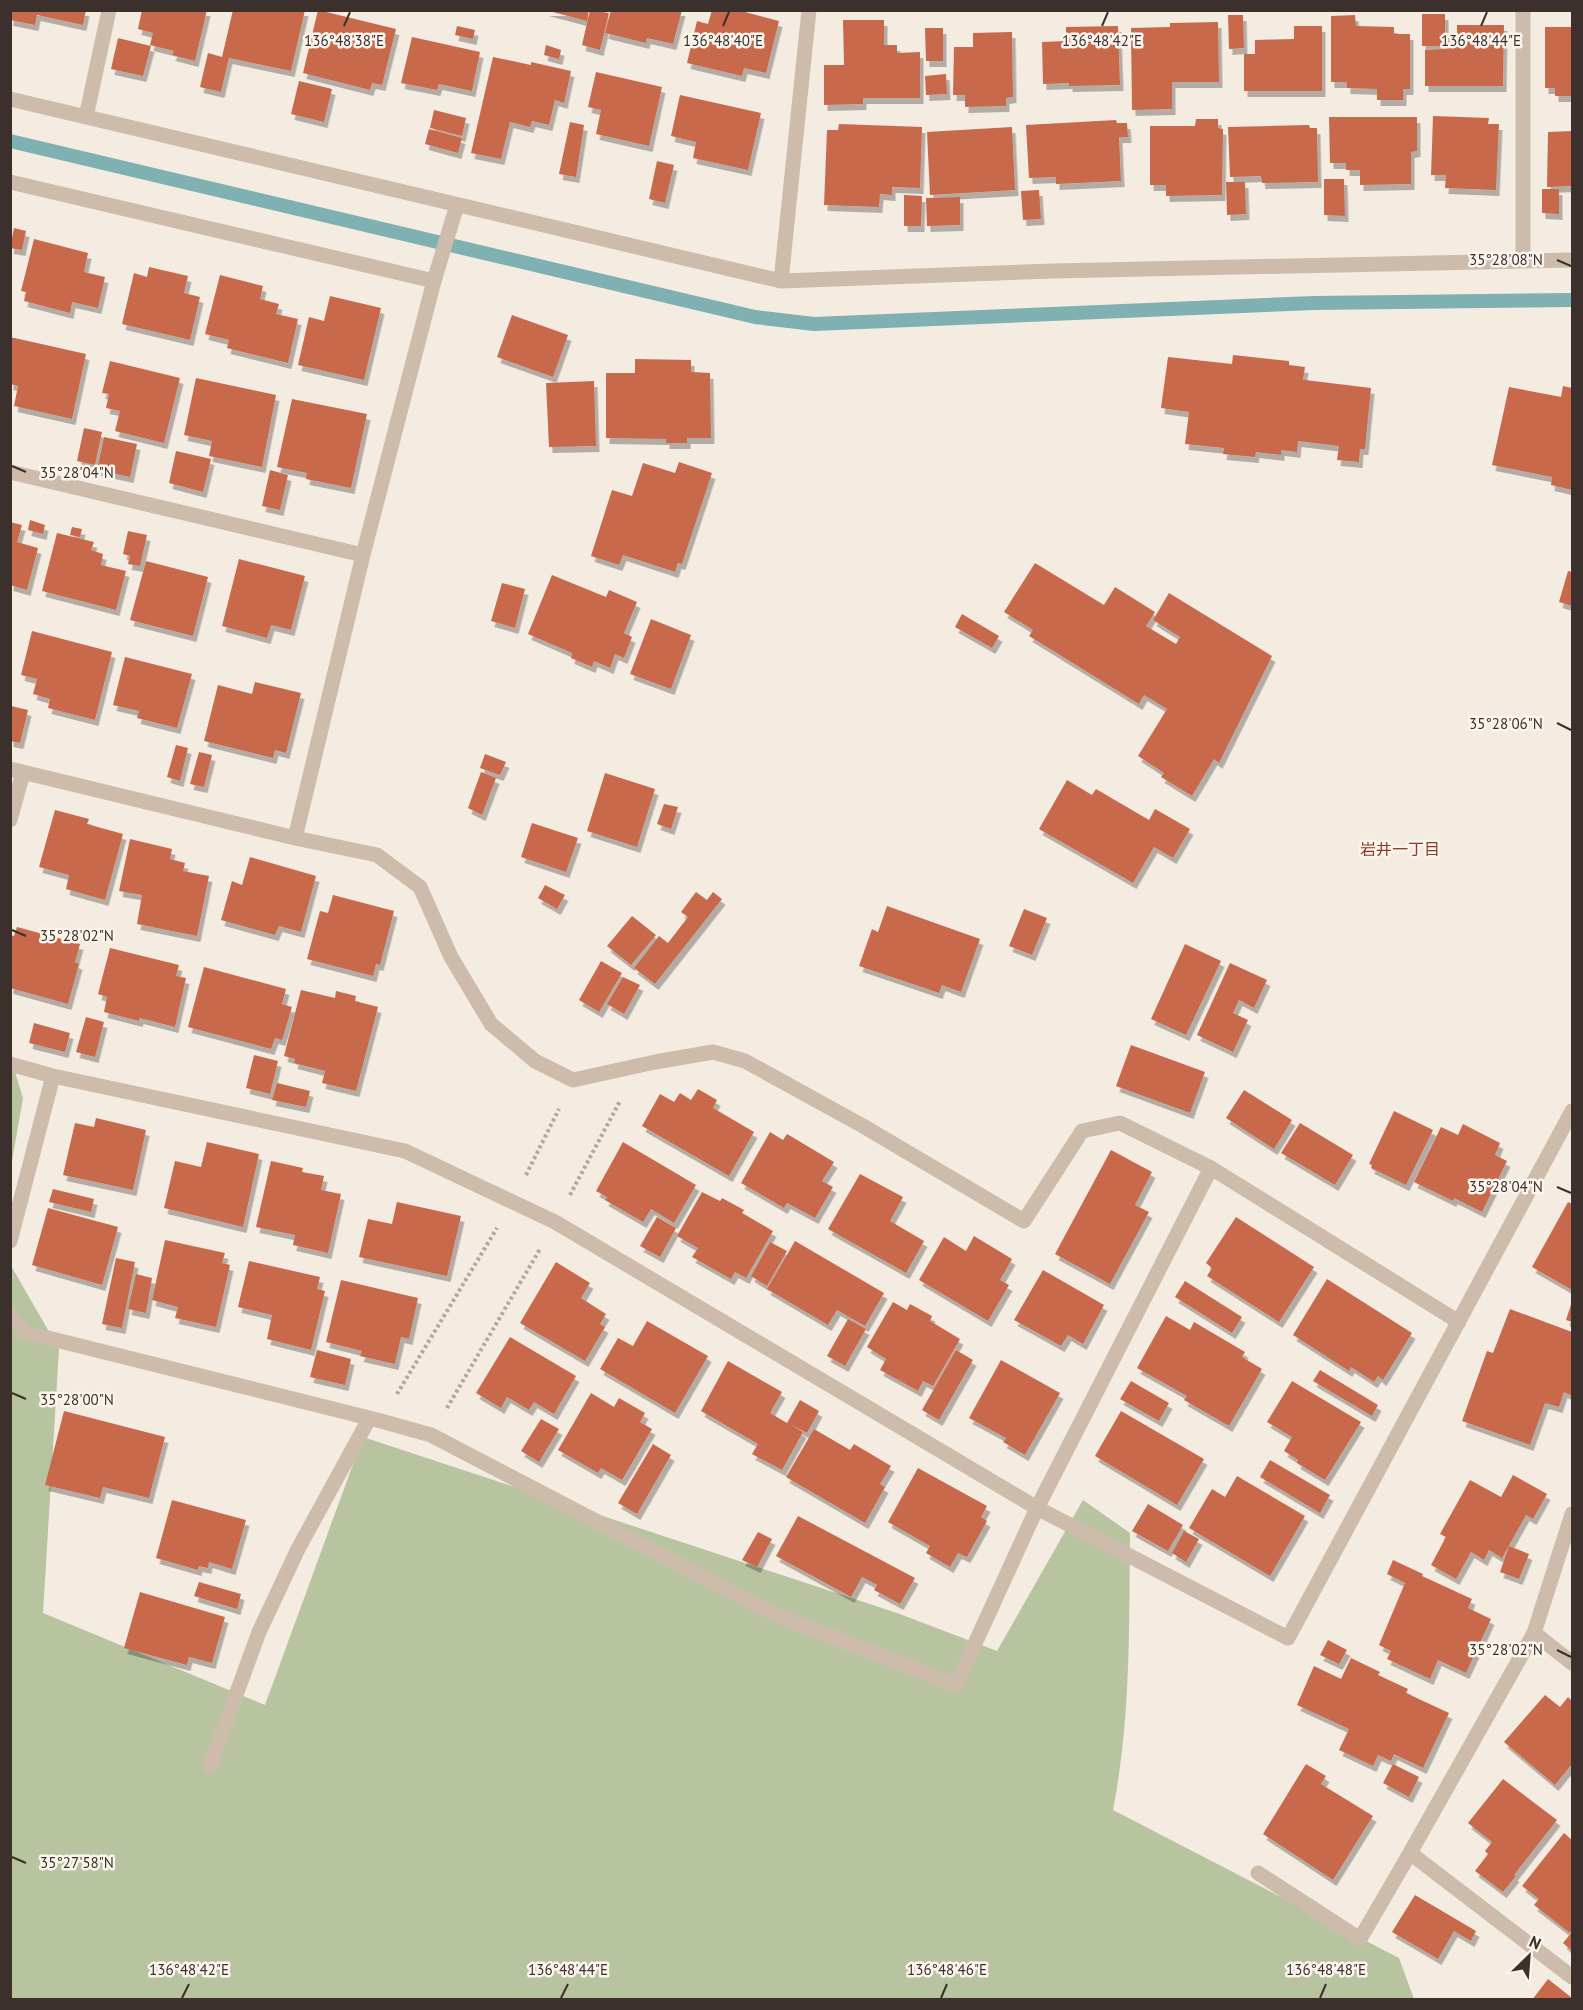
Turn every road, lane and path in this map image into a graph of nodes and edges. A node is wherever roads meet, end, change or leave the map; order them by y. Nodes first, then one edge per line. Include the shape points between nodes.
1 (110, 10) edge
2 (809, 10) edge
3 (1523, 10) edge
4 (10, 99) edge
5 (86, 117) junction
6 (10, 182) edge
7 (457, 205) junction
8 (1572, 260) edge
9 (1523, 261) junction
10 (434, 281) junction
11 (781, 281) junction
12 (10, 472) edge
13 (363, 555) junction
14 (17, 771) edge
15 (10, 820) edge
16 (295, 838) junction
17 (10, 1064) edge
18 (54, 1076) junction
19 (573, 1080) junction
20 (1572, 1111) edge
21 (1211, 1168) junction
22 (513, 1202) junction
23 (10, 1240) edge
24 (10, 1314) edge
25 (1459, 1322) junction
26 (375, 1420) junction
27 (1037, 1508) junction
28 (1572, 1514) edge
29 (1534, 1633) junction
30 (1572, 1664) edge
31 (210, 1766) dead end
32 (1410, 1853) junction
33 (1258, 1873) dead end
34 (1572, 1977) edge

1 - 5 street
2 - 11 street
3 - 9 street
4 - 5 street
5 - 7 street
6 - 10 street
7 - 10 street
7 - 11 street
8 - 9 street
9 - 11 street via 1053,270
10 - 13 street
12 - 13 street
13 - 16 street
14 - 15 street
14 - 16 street
16 - 19 street via 377,855 420,886 451,957 491,1024 535,1061
17 - 18 street
18 - 22 street via 405,1150
18 - 23 street
19 - 21 street via 713,1052 745,1061 1024,1221 1082,1131 1120,1123
19 - 22 path
20 - 25 street
21 - 25 street
21 - 27 street
22 - 26 path
22 - 27 street via 555,1222
24 - 26 street via 24,1332
25 - 27 street via 1288,1638
26 - 27 street via 431,1435 776,1615 956,1685
26 - 31 street via 298,1549 259,1632
28 - 29 street
29 - 30 street
29 - 32 street
32 - 33 street via 1360,1940
32 - 34 street

